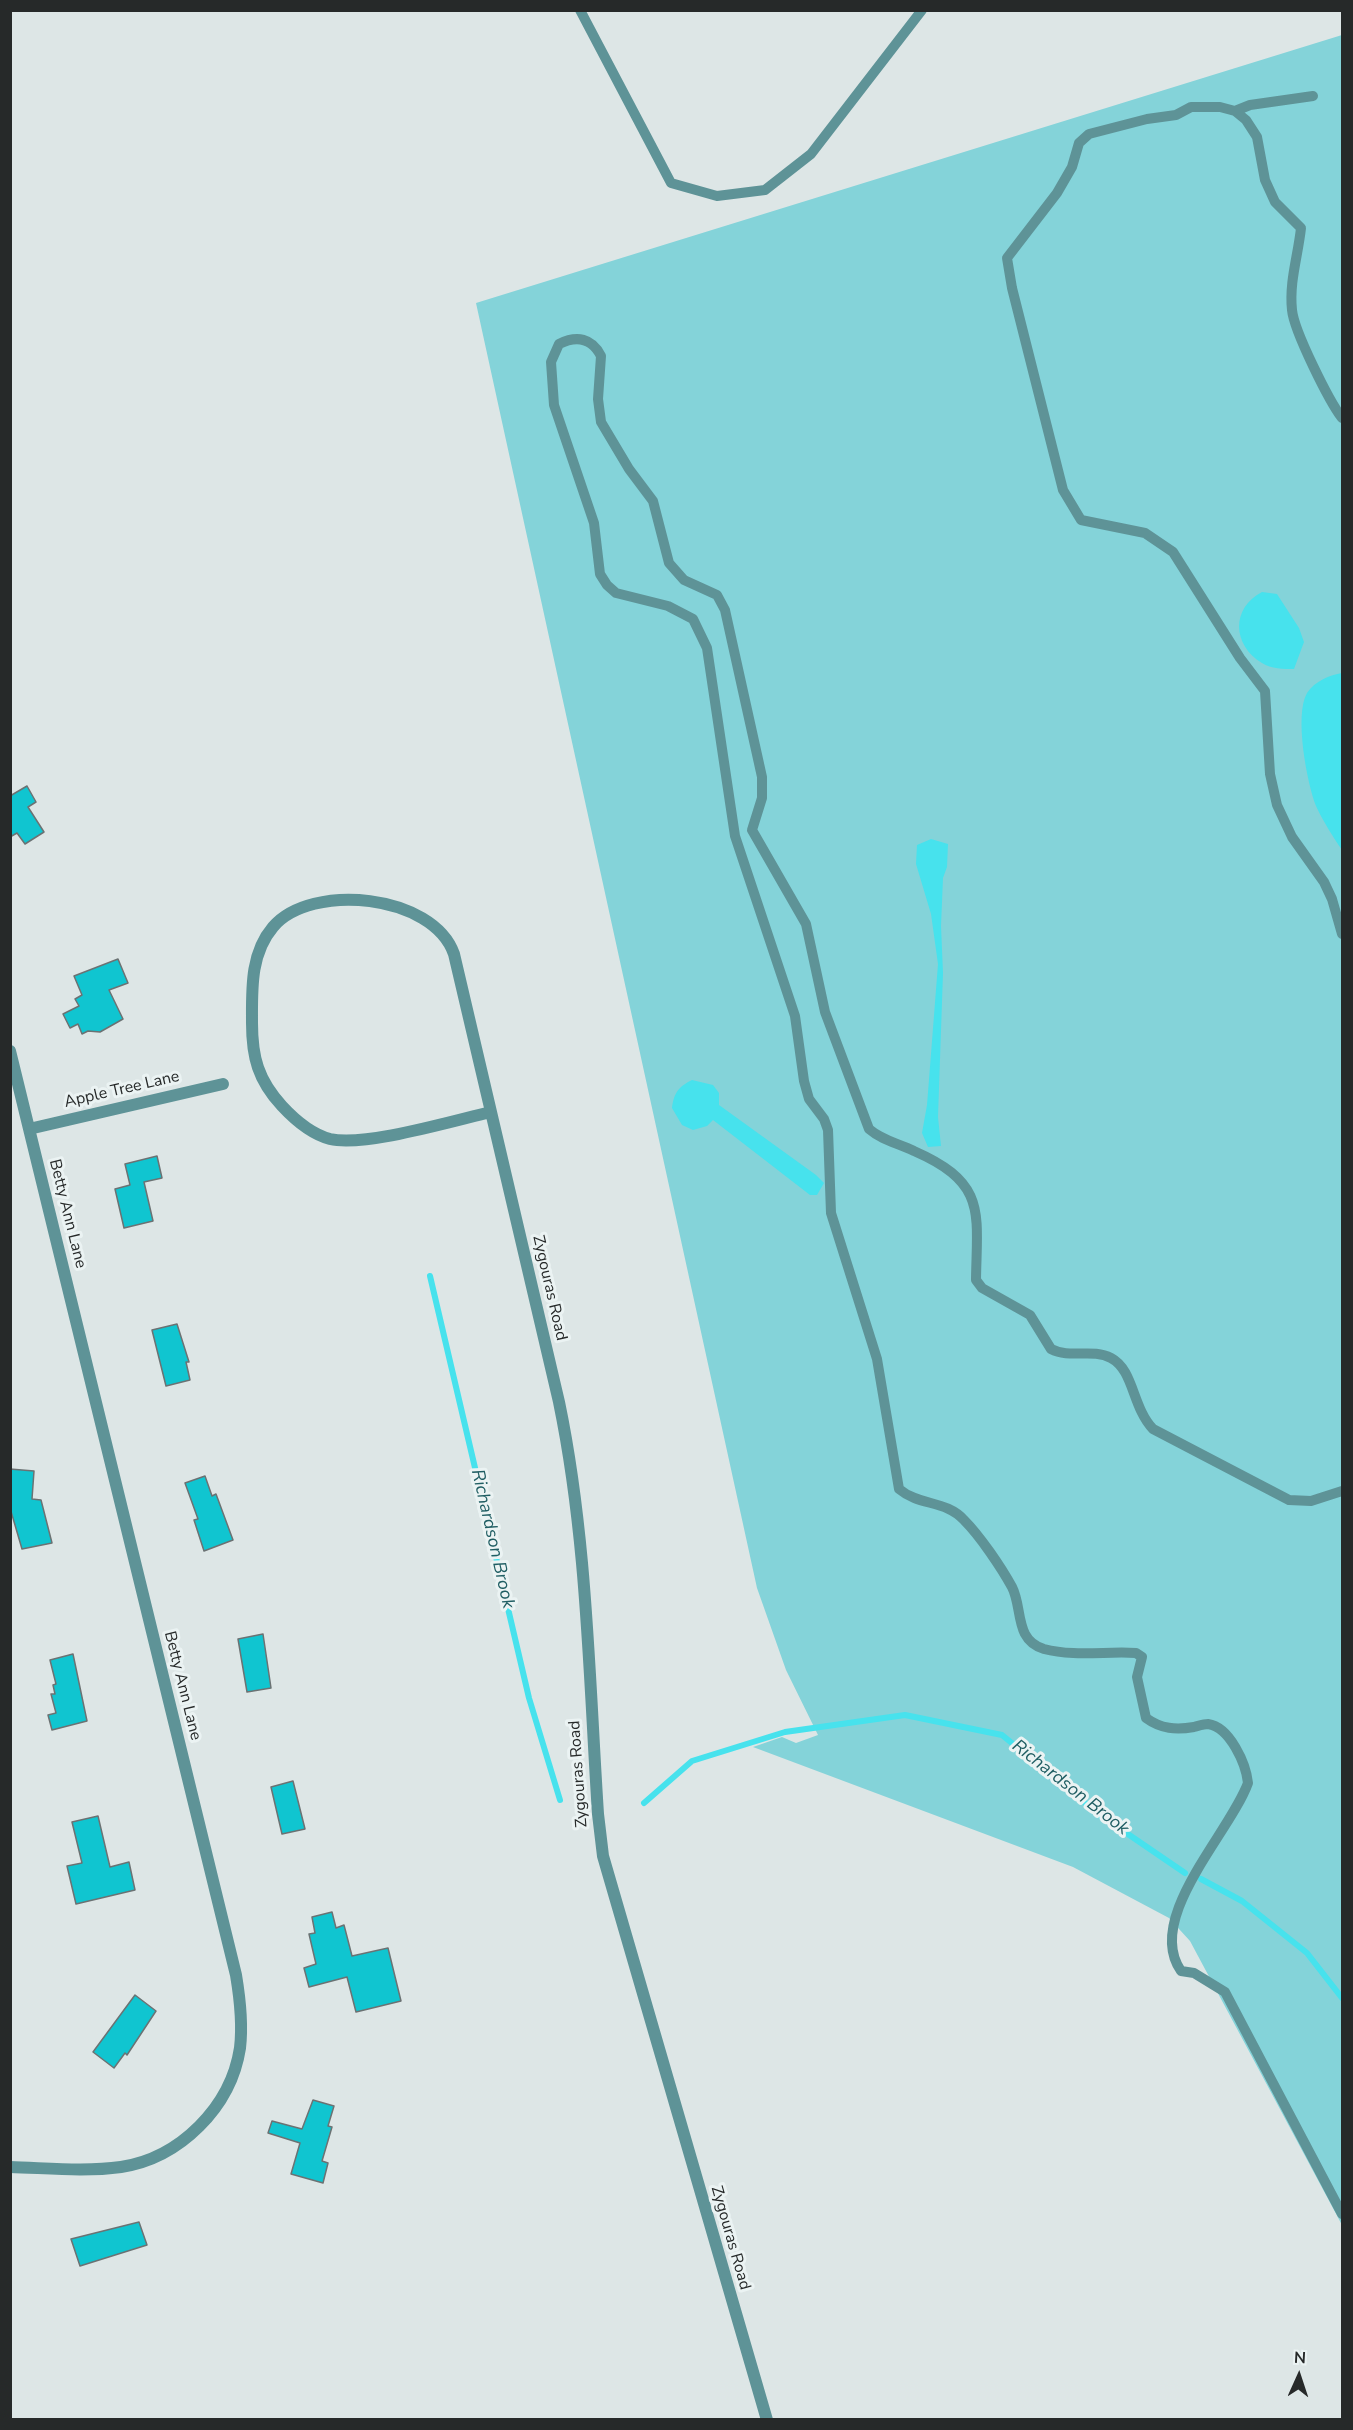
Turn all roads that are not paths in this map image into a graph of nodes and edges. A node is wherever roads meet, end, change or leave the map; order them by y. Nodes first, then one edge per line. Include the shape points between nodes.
1 (580, 10) edge
2 (922, 10) edge
3 (1313, 96) dead end
4 (1235, 111) junction
5 (1342, 418) edge
6 (1342, 934) edge
7 (10, 1051) edge
8 (223, 1084) dead end
9 (491, 1112) junction
10 (29, 1129) junction
11 (1342, 1491) edge
12 (10, 2167) edge
13 (1342, 2214) edge
14 (767, 2420) edge

1 - 2 lane via 671,183 717,196 765,190 811,154
3 - 4 lane via 1250,105
4 - 5 lane via 1257,137 1265,180 1275,202 1301,228 1292,274 1292,312 1302,342
4 - 6 lane via 1191,106 1176,115 1089,134 1079,143 1072,167 1057,193 1007,258 1063,490 1081,520 1145,533 1173,552 1264,691 1270,774 1277,805 1292,837 1324,882
7 - 10 street, Betty Ann Lane
8 - 10 street, Apple Tree Lane
9 - 9 street, Zygouras Road via 454,954 439,928 400,906 351,901 305,907 273,926 261,947 253,976 254,1059 270,1091 304,1126 327,1138 351,1141
9 - 14 street, Zygouras Road via 559,1402 575,1488 603,1856
10 - 12 street, Betty Ann Lane via 236,1975 242,2024 235,2065 223,2096 191,2135 170,2149 147,2160 98,2169
11 - 13 lane via 1311,1501 1290,1500 1153,1429 1132,1395 1123,1367 1116,1361 1108,1356 1068,1355 1051,1349 1030,1314 982,1288 976,1280 978,1225 972,1198 964,1184 931,1159 882,1140 869,1129 825,1012 806,924 752,830 762,798 762,777 725,610 717,595 684,580 669,563 653,501 601,422 598,350 584,339 559,344 551,362 554,405 594,523 600,574 616,593 668,606 693,619 707,648 735,836 795,1016 809,1099 828,1130 831,1214 877,1359 899,1489 917,1501 943,1505 966,1521 1013,1589 1021,1625 1034,1644 1044,1649 1076,1652 1136,1653 1142,1657 1137,1677 1146,1718 1157,1726 1181,1729 1208,1724 1229,1739 1244,1763 1248,1783 1189,1885 1172,1927 1172,1958 1181,1971 1194,1973 1225,1992

